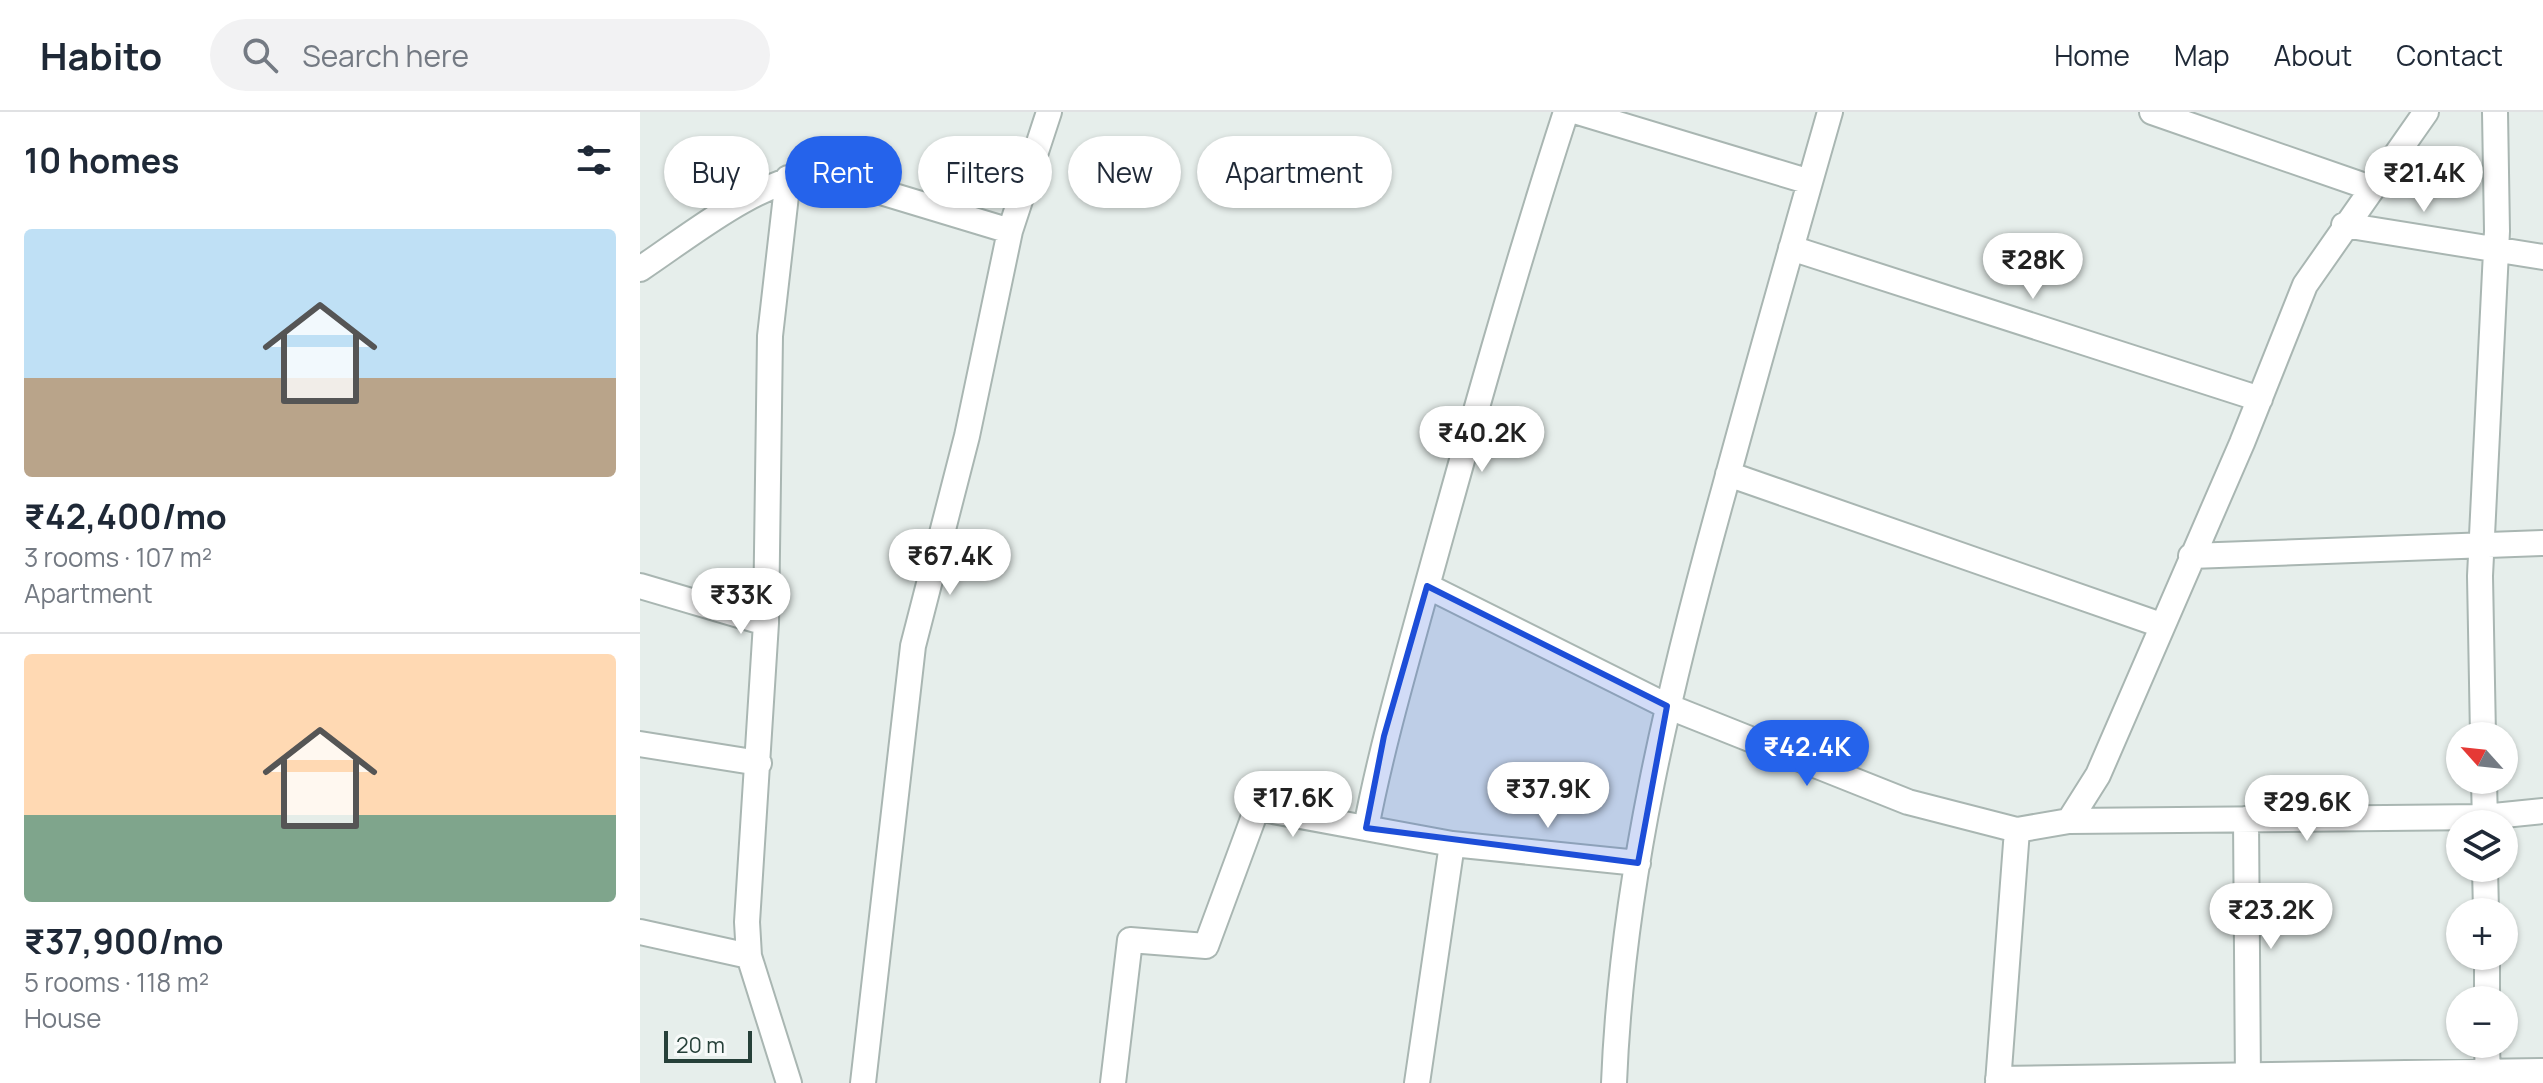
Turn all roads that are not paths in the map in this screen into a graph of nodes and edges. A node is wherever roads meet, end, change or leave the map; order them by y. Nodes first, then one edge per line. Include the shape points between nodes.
1 (1049, 112) edge
2 (1566, 112) edge
3 (1578, 112) edge
4 (1830, 112) edge
5 (2152, 112) edge
6 (2426, 112) edge
7 (2495, 112) edge
8 (785, 180) edge
9 (1810, 182) junction
10 (2371, 188) junction
11 (902, 198) edge
12 (785, 204) edge
13 (2344, 225) junction
14 (1010, 231) junction
15 (1791, 248) junction
16 (2496, 250) junction
17 (2543, 257) edge
18 (640, 269) edge
19 (2260, 399) junction
20 (1728, 474) junction
21 (2543, 543) edge
22 (2482, 544) junction
23 (2191, 556) junction
24 (640, 586) edge
25 (1427, 586) junction
26 (766, 623) junction
27 (2161, 625) junction
28 (1667, 706) junction
29 (2483, 722) edge
30 (640, 744) edge
31 (759, 763) junction
32 (2543, 811) edge
33 (2518, 815) edge
34 (2246, 819) junction
35 (2446, 820) edge
36 (2069, 821) junction
37 (1366, 828) junction
38 (2017, 830) junction
39 (1452, 844) junction
40 (1638, 863) junction
41 (640, 932) edge
42 (749, 956) junction
43 (2543, 1071) edge
44 (2488, 1077) edge
45 (2248, 1080) edge
46 (1998, 1081) edge
47 (789, 1083) edge
48 (863, 1083) edge
49 (1113, 1083) edge
50 (1417, 1083) edge
51 (1614, 1083) edge

1 - 14 street
2 - 25 street via 1521,249
3 - 9 street
4 - 9 street
5 - 10 street
6 - 10 street
7 - 16 street
8 - 18 street
9 - 15 street
10 - 13 street
11 - 14 street
12 - 26 street via 770,336
13 - 16 street
13 - 19 street via 2305,285
14 - 48 street via 967,436 913,646
15 - 19 street
15 - 20 street
16 - 17 street
16 - 22 street
19 - 23 street
20 - 27 street
20 - 28 street
21 - 22 street
22 - 23 street
22 - 29 street
23 - 27 street
24 - 26 street
25 - 28 street
25 - 37 street via 1384,736
26 - 31 street
27 - 36 street via 2098,775
28 - 38 street via 1908,802
28 - 40 street
30 - 31 street
31 - 42 street
32 - 33 street
34 - 35 street
34 - 36 street
34 - 45 street
36 - 38 street
37 - 39 street
37 - 49 street via 1257,808 1206,946 1130,940
38 - 46 street
39 - 40 street
39 - 50 street
40 - 51 street
41 - 42 street
42 - 47 street
43 - 44 street
44 - 45 street
45 - 46 street

